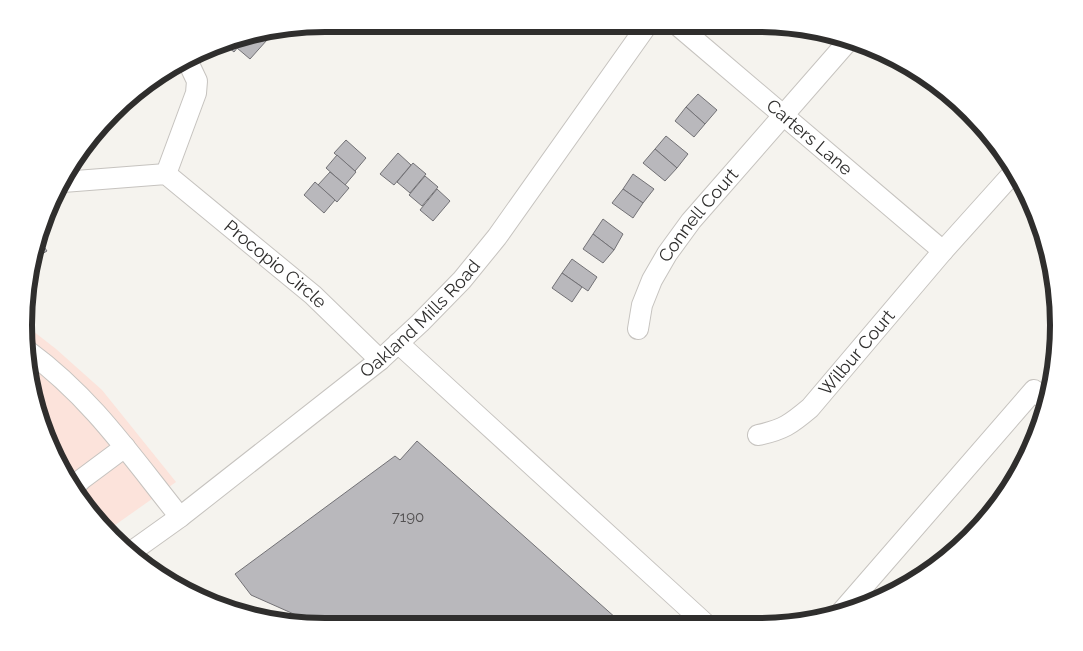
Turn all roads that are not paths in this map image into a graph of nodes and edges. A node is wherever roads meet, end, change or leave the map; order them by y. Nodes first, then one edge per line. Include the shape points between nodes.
1 (642, 32) edge
2 (685, 32) edge
3 (844, 46) edge
4 (190, 66) edge
5 (784, 115) junction
6 (166, 174) junction
7 (1010, 177) edge
8 (71, 181) edge
9 (943, 251) junction
10 (638, 329) dead end
11 (398, 344) junction
12 (34, 356) edge
13 (380, 360) junction
14 (1042, 397) edge
15 (758, 435) dead end
16 (125, 447) junction
17 (79, 482) edge
18 (180, 516) junction
19 (136, 549) edge
20 (847, 605) edge
21 (699, 618) edge

1 - 11 street, Oakland Mills Road via 497,237 462,280
2 - 5 street, Carters Lane
3 - 5 street, Connell Court
4 - 6 street via 197,81 196,93
5 - 9 street, Carters Lane
5 - 10 street, Connell Court via 691,221 667,254 642,305
6 - 8 street
6 - 13 street, Procopio Circle via 313,296
7 - 9 street, Wilbur Court
9 - 15 street, Wilbur Court via 810,408 794,422
11 - 13 street, Oakland Mills Road
11 - 21 street
12 - 16 street via 73,387
13 - 18 street, Oakland Mills Road
14 - 20 street via 1034,390
16 - 17 street
16 - 18 street
18 - 19 street, Oakland Mills Road

